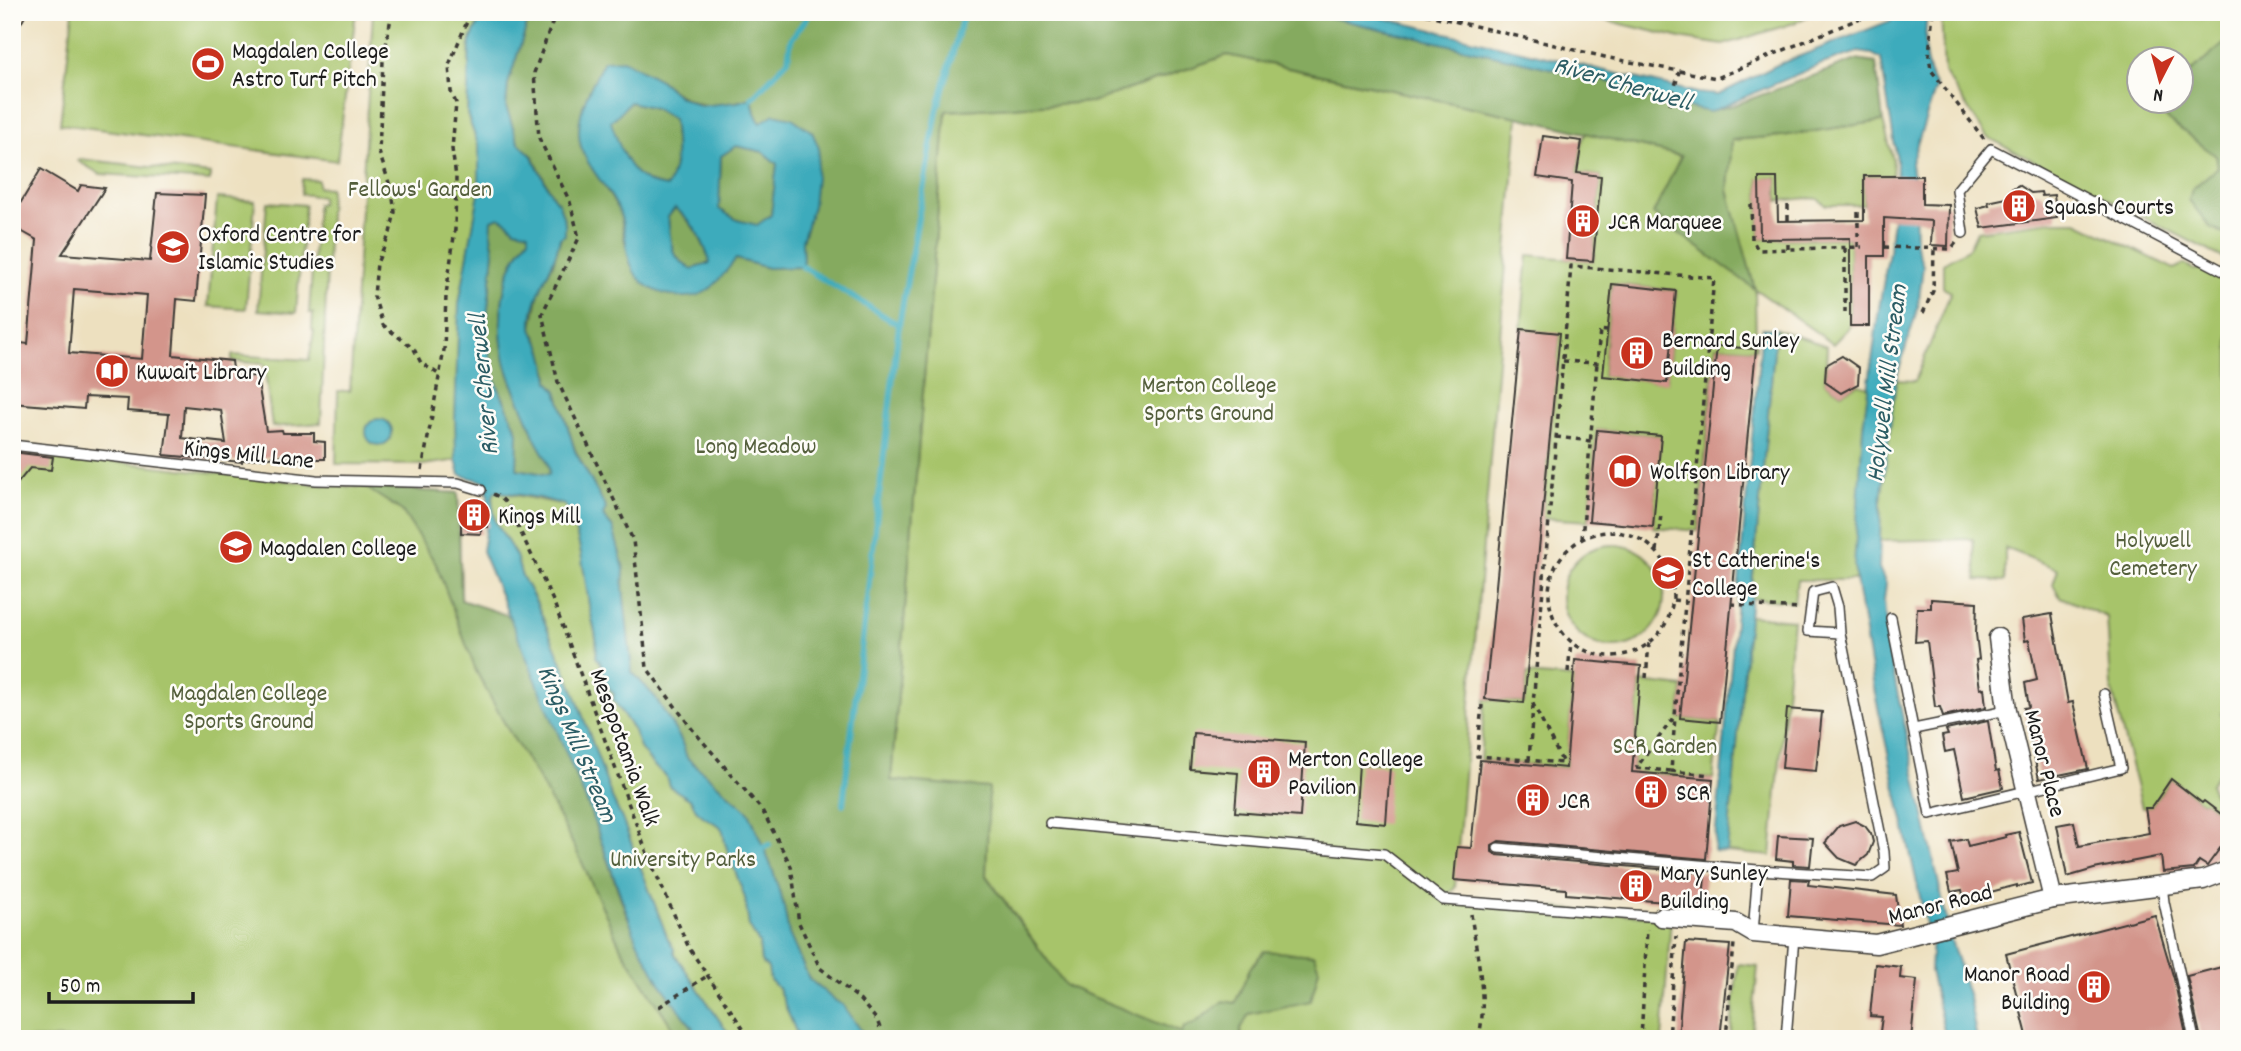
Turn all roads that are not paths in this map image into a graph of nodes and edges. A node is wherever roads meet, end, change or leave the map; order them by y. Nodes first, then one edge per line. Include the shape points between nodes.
1 (1964, 233) road end
2 (2229, 274) edge
3 (12, 445) edge
4 (481, 490) dead end
5 (1891, 618) dead end
6 (1840, 633) junction
7 (1998, 638) dead end
8 (2105, 694) dead end
9 (2007, 710) junction
10 (1914, 729) junction
11 (2027, 790) junction
12 (1050, 823) dead end
13 (1498, 848) dead end
14 (1758, 870) junction
15 (2229, 870) edge
16 (2162, 885) junction
17 (2053, 899) junction
18 (1662, 918) joint
19 (1753, 933) junction
20 (1794, 936) junction
21 (1786, 1039) edge
22 (2194, 1039) edge

1 - 2 lane via 1957,190 1992,149
3 - 4 lane, Kings Mill Lane via 316,480 457,484
5 - 10 lane
6 - 6 lane via 1832,587 1813,592 1808,631
6 - 14 lane via 1885,868 1872,877
7 - 9 street, Manor Place
8 - 11 lane via 2121,768
9 - 10 lane
9 - 11 street, Manor Place
10 - 11 lane via 1930,814
11 - 17 street, Manor Place
12 - 18 lane via 1384,854 1443,900
13 - 14 lane
14 - 19 lane
15 - 16 street, Manor Road via 2203,880
16 - 17 street, Manor Road
16 - 22 lane
17 - 20 street, Manor Road via 1876,944
18 - 19 street, Manor Road via 1736,923
19 - 20 street, Manor Road
20 - 21 lane

